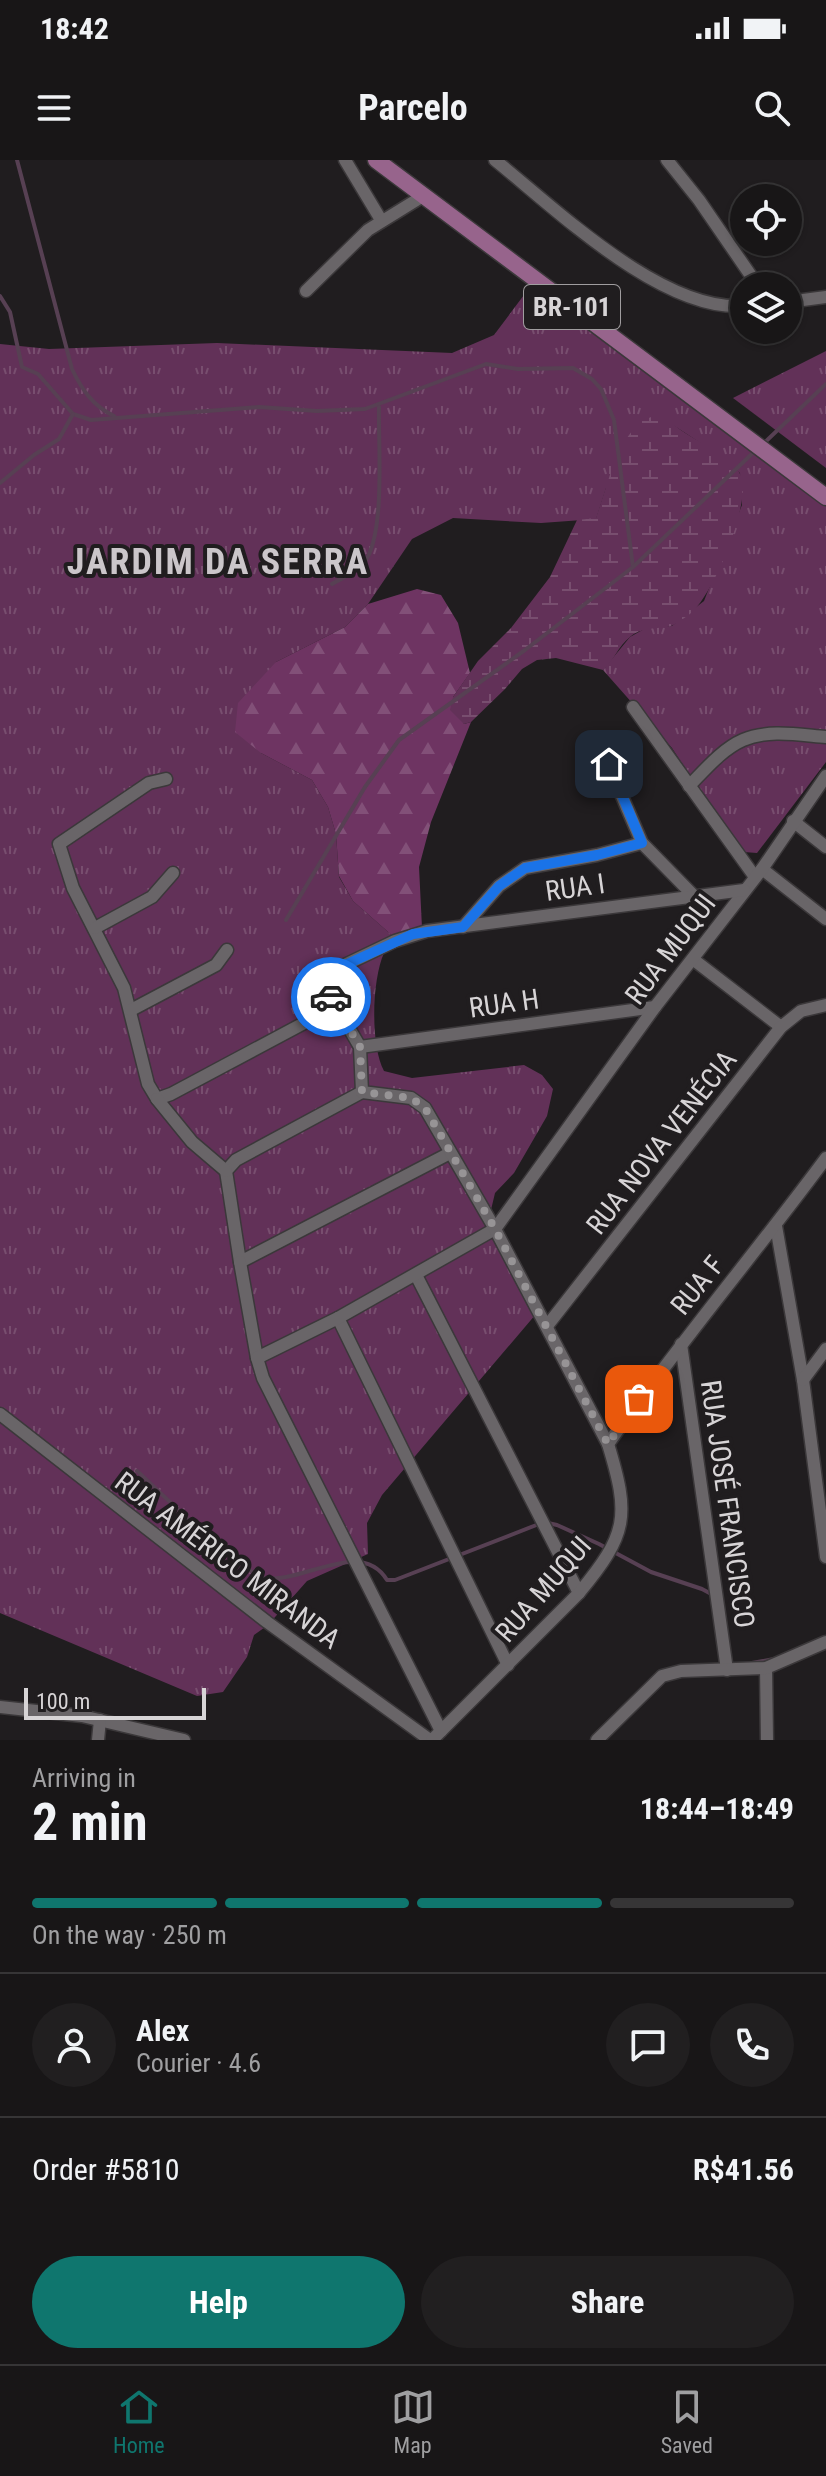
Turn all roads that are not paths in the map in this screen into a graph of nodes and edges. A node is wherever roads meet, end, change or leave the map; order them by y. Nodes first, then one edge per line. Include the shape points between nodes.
1 (345, 160) edge
2 (376, 160) edge
3 (495, 160) edge
4 (667, 160) edge
5 (423, 196) junction
6 (381, 220) junction
7 (748, 272) edge
8 (306, 291) dead end
9 (826, 297) edge
10 (802, 300) edge
11 (730, 307) edge
12 (826, 497) edge
13 (633, 707) dead end
14 (826, 737) edge
15 (597, 738) dead end
16 (826, 776) edge
17 (166, 779) dead end
18 (689, 786) junction
19 (793, 821) junction
20 (642, 843) junction
21 (826, 847) edge
22 (173, 873) dead end
23 (758, 873) junction
24 (744, 890) junction
25 (693, 895) junction
26 (826, 919) edge
27 (463, 927) junction
28 (95, 928) junction
29 (227, 950) dead end
30 (694, 960) junction
31 (826, 1005) edge
32 (336, 1006) junction
33 (655, 1007) junction
34 (131, 1010) junction
35 (781, 1027) junction
36 (360, 1047) junction
37 (362, 1092) junction
38 (157, 1099) junction
39 (450, 1153) junction
40 (826, 1158) edge
41 (226, 1171) junction
42 (776, 1226) junction
43 (495, 1229) junction
44 (240, 1262) junction
45 (416, 1275) junction
46 (338, 1318) junction
47 (547, 1326) junction
48 (681, 1344) junction
49 (826, 1349) edge
50 (257, 1358) junction
51 (803, 1380) junction
52 (0, 1414) edge
53 (608, 1444) junction
54 (826, 1557) edge
55 (579, 1593) junction
56 (826, 1642) edge
57 (508, 1665) junction
58 (766, 1668) junction
59 (727, 1670) junction
60 (0, 1707) edge
61 (100, 1720) junction
62 (434, 1737) edge
63 (98, 1740) edge
64 (184, 1740) edge
65 (597, 1740) edge
66 (767, 1740) edge

1 - 6 street
2 - 5 main road, BR-101
3 - 11 street via 635,271 696,299
4 - 7 street
5 - 6 street
5 - 12 main road, BR-101
6 - 8 street
9 - 10 street
13 - 18 street
14 - 18 street via 769,733 742,740
15 - 20 street
16 - 19 street, RUA MUQUI
17 - 28 street via 149,783 59,844 73,888
18 - 23 street
19 - 21 street
19 - 23 street, RUA MUQUI
20 - 25 street
20 - 27 street via 525,868 499,886
22 - 28 street via 152,897
23 - 24 street, RUA MUQUI
23 - 26 street
24 - 25 street, RUA I
24 - 30 street, RUA MUQUI
25 - 27 street, RUA I
27 - 32 street, RUA I via 413,934 332,971 326,982
28 - 34 street
29 - 34 street via 216,965
30 - 33 street, RUA MUQUI
30 - 35 street
31 - 35 street, RUA NOVA VENÉCIA via 801,1011
32 - 36 street
32 - 38 street
33 - 36 street, RUA H
33 - 43 street, RUA MUQUI
34 - 38 street via 148,1084
35 - 47 street, RUA NOVA VENÉCIA
36 - 37 street
37 - 39 street, RUA MUQUI via 411,1098 425,1108
37 - 41 street via 236,1160
38 - 41 street via 192,1142
39 - 43 street, RUA MUQUI
39 - 44 street
40 - 42 street, RUA F
41 - 44 street
42 - 48 street, RUA F
42 - 51 street
43 - 45 street
43 - 47 street, RUA MUQUI
44 - 50 street
45 - 46 street
45 - 55 street
46 - 50 street
46 - 57 street
47 - 53 street, RUA MUQUI
48 - 53 street, RUA F
48 - 59 street, RUA JOSÉ FRANCISCO
49 - 51 street
50 - 62 street
51 - 54 street
52 - 62 street, RUA AMÉRICO MIRANDA via 267,1622
53 - 55 street, RUA MUQUI via 619,1481 621,1528
55 - 57 street, RUA MUQUI
56 - 58 street
57 - 62 street, RUA MUQUI
58 - 59 street
58 - 66 street
59 - 65 street via 662,1676
60 - 61 street
61 - 63 street
61 - 64 street

